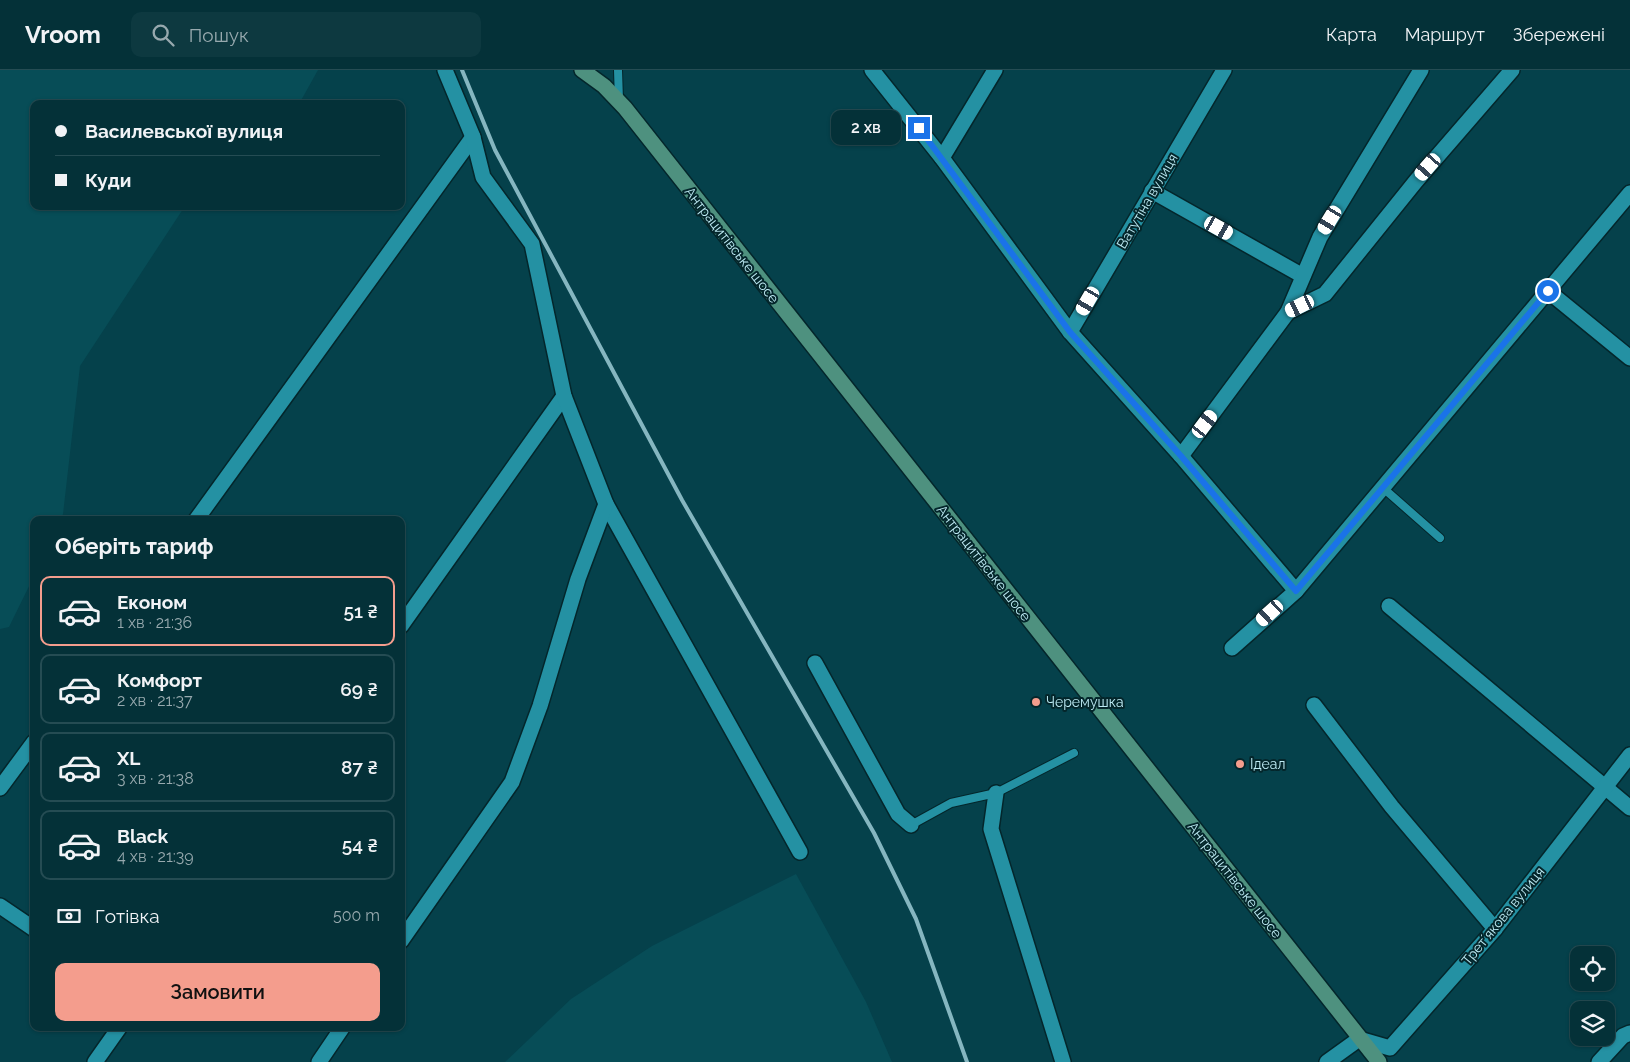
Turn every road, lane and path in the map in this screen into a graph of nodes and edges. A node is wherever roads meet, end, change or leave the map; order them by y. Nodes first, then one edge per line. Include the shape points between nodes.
1 (445, 70) edge
2 (582, 70) edge
3 (618, 70) edge
4 (872, 70) edge
5 (994, 70) edge
6 (1224, 70) edge
7 (1421, 70) edge
8 (1512, 70) edge
9 (619, 102) junction
10 (473, 138) junction
11 (942, 158) junction
12 (1152, 191) junction
13 (1630, 193) edge
14 (1304, 276) junction
15 (1548, 291) junction
16 (1288, 312) junction
17 (1070, 332) junction
18 (1630, 358) edge
19 (564, 396) junction
20 (1181, 456) junction
21 (1382, 487) junction
22 (606, 504) junction
23 (199, 516) edge
24 (1440, 538) dead end
25 (1296, 591) junction
26 (1388, 606) dead end
27 (405, 620) edge
28 (1232, 648) dead end
29 (815, 663) dead end
30 (1314, 705) dead end
31 (30, 747) edge
32 (1074, 753) dead end
33 (1630, 755) edge
34 (1605, 787) junction
35 (0, 788) edge
36 (996, 793) junction
37 (1630, 808) edge
38 (911, 825) joint
39 (800, 852) dead end
40 (0, 906) edge
41 (30, 926) edge
42 (1495, 929) junction
43 (405, 935) edge
44 (117, 1031) edge
45 (340, 1031) edge
46 (1630, 1033) edge
47 (1359, 1039) junction
48 (95, 1062) edge
49 (318, 1062) edge
50 (1063, 1062) edge
51 (1327, 1062) edge
52 (1379, 1062) edge
53 (1599, 1062) edge

1 - 10 street
2 - 9 main road, Антрацитівське шосе
3 - 9 lane
4 - 11 street
5 - 11 street
6 - 12 street, Ватутіна вулиця
7 - 14 street via 1320,237
8 - 16 street via 1416,181 1325,294
9 - 47 main road, Антрацитівське шосе
10 - 19 street via 483,177 532,244
10 - 23 street
11 - 17 street
12 - 14 street
12 - 17 street, Ватутіна вулиця
13 - 15 street
14 - 16 street
15 - 18 street
15 - 21 street
16 - 20 street
17 - 20 street
19 - 22 street
19 - 27 street
20 - 25 street
21 - 24 lane
21 - 25 street
22 - 39 street
22 - 43 street via 578,579 540,706 512,782
25 - 28 street
26 - 34 street
29 - 38 street via 898,814
30 - 42 street via 1392,807
31 - 35 street
32 - 36 lane
33 - 34 street, Третʼякова вулиця
34 - 37 street
34 - 42 street, Третʼякова вулиця
36 - 38 lane via 951,803
36 - 50 street via 991,829
40 - 41 street
42 - 47 street, Третʼякова вулиця via 1390,1048
44 - 48 street
45 - 49 street
46 - 53 street
47 - 51 street
47 - 52 main road, Антрацитівське шосе

